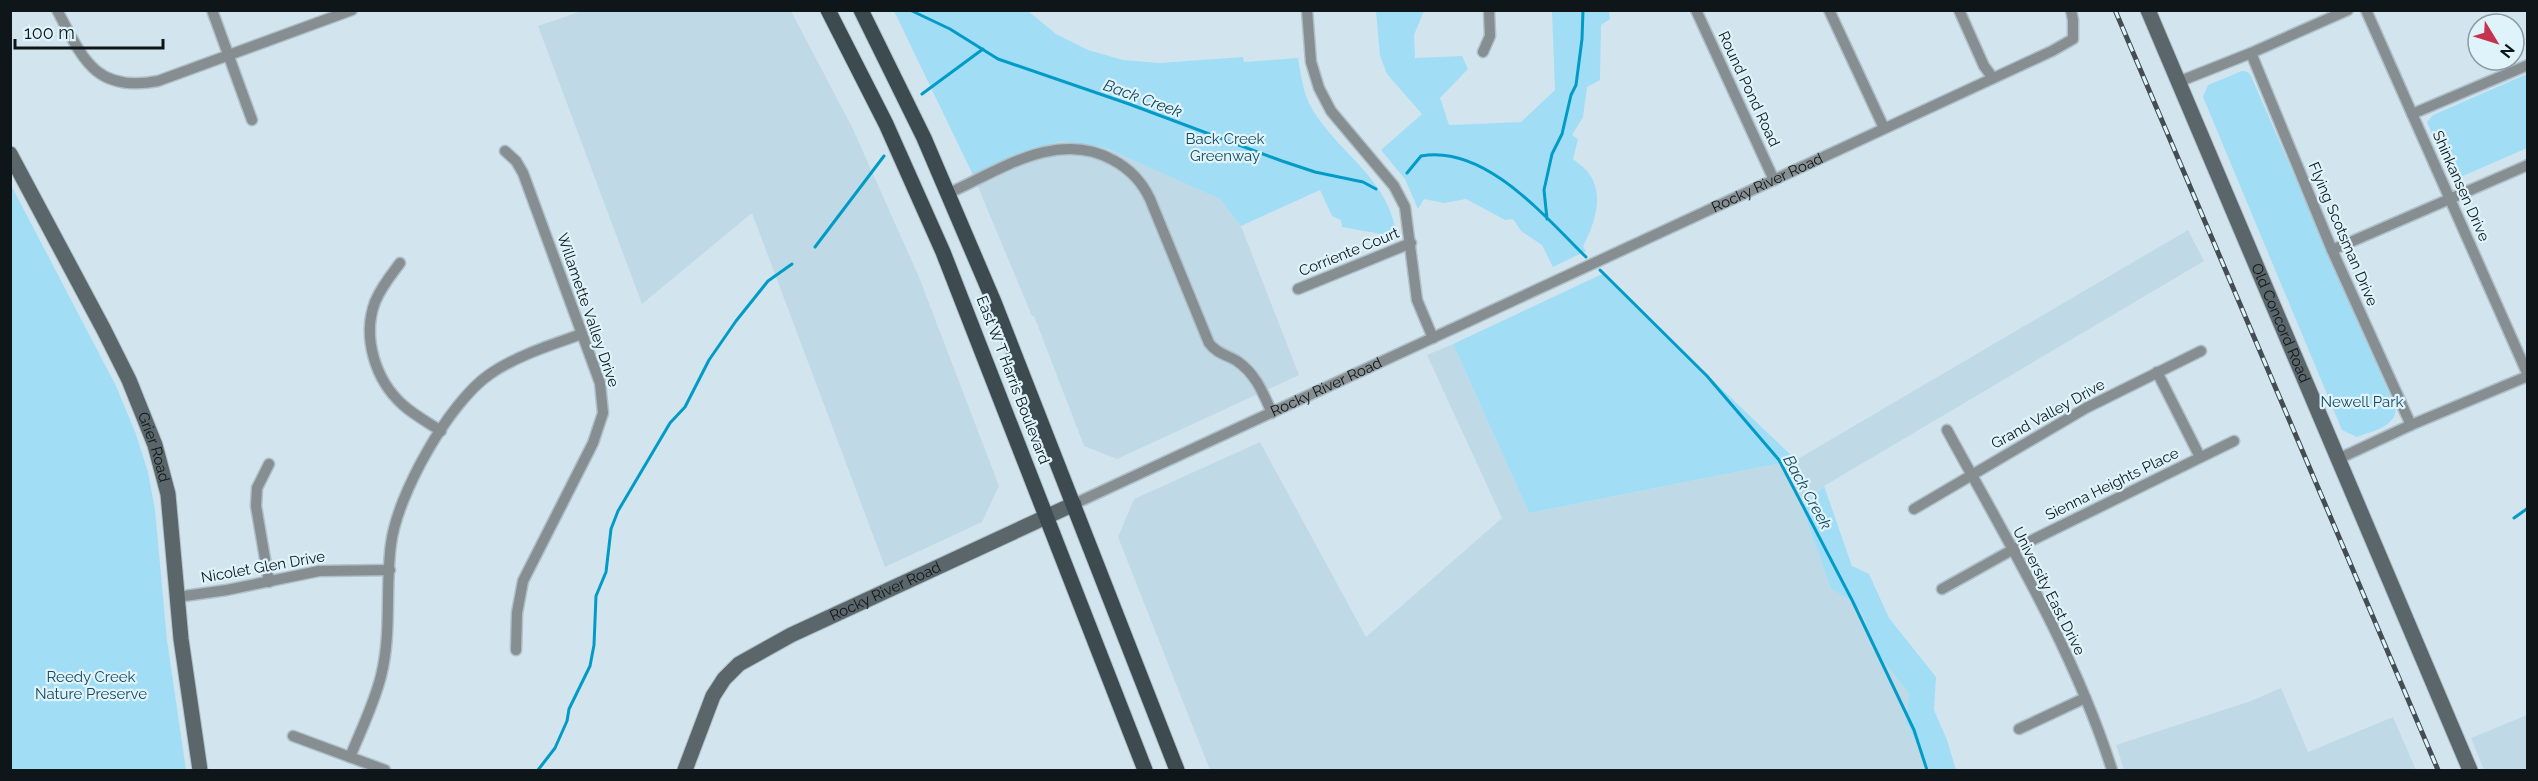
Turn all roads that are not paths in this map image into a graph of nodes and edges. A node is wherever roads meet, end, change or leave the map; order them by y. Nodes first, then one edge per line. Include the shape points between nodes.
1 (57, 10) edge
2 (212, 10) edge
3 (352, 10) edge
4 (828, 10) edge
5 (861, 10) edge
6 (1307, 10) edge
7 (1489, 10) edge
8 (1696, 10) edge
9 (1829, 10) edge
10 (1959, 10) edge
11 (2071, 10) edge
12 (2148, 10) edge
13 (2348, 10) edge
14 (2366, 10) edge
15 (1483, 52) dead end
16 (2251, 53) junction
17 (228, 55) junction
18 (2528, 64) edge
19 (1993, 78) junction
20 (2178, 82) junction
21 (2412, 114) junction
22 (252, 120) dead end
23 (1884, 128) junction
24 (505, 151) dead end
25 (10, 154) edge
26 (2528, 165) edge
27 (1774, 180) junction
28 (949, 193) junction
29 (2449, 199) junction
30 (1411, 243) junction
31 (2332, 250) junction
32 (400, 263) dead end
33 (1298, 289) dead end
34 (582, 334) junction
35 (1433, 338) junction
36 (2201, 351) dead end
37 (2157, 372) junction
38 (2528, 376) edge
39 (1272, 413) junction
40 (2410, 425) junction
41 (1947, 430) dead end
42 (441, 431) junction
43 (2234, 441) dead end
44 (2200, 457) junction
45 (2338, 459) junction
46 (269, 464) dead end
47 (1971, 475) junction
48 (1074, 504) junction
49 (1914, 509) dead end
50 (1047, 516) junction
51 (2012, 550) junction
52 (390, 570) junction
53 (269, 582) junction
54 (1942, 589) dead end
55 (177, 597) junction
56 (516, 650) dead end
57 (2085, 698) junction
58 (2019, 729) dead end
59 (293, 735) dead end
60 (350, 757) junction
61 (200, 771) edge
62 (385, 771) edge
63 (685, 771) edge
64 (1145, 771) edge
65 (1177, 771) edge
66 (2112, 771) edge
67 (2470, 771) edge

1 - 17 street via 80,54 92,68 122,84 158,81
2 - 17 street
3 - 17 street
4 - 50 main road, East W T Harris Boulevard via 928,214
5 - 28 main road, East W T Harris Boulevard
6 - 30 street via 1311,62 1319,88 1336,118 1394,186 1405,207
7 - 15 street via 1490,36
8 - 27 street, Round Pond Road
9 - 23 street
10 - 19 street
11 - 19 street, Rocky River Road via 2073,39
12 - 20 street, Old Concord Road
13 - 16 street
14 - 21 street, Shinkansen Drive
16 - 20 street
16 - 31 street, Flying Scotsman Drive
17 - 22 street
18 - 21 street
19 - 23 street, Rocky River Road
20 - 45 street, Old Concord Road
21 - 29 street, Shinkansen Drive
23 - 27 street, Rocky River Road
24 - 34 street, Willamette Valley Drive via 523,173
25 - 55 street, Grier Road via 107,336 148,427 168,494
26 - 29 street
27 - 35 street, Rocky River Road
28 - 39 street via 1054,148 1087,148 1124,166 1145,188 1209,343 1253,375
28 - 48 main road, East W T Harris Boulevard
29 - 31 street
29 - 38 street, Shinkansen Drive
30 - 33 street, Corriente Court
30 - 35 street via 1418,300
31 - 40 street, Flying Scotsman Drive
32 - 42 street via 375,304 371,338 374,357 392,394
34 - 42 street via 490,374 468,394
34 - 56 street, Willamette Valley Drive via 600,383 603,412 593,442 523,581
35 - 39 street, Rocky River Road
36 - 37 street, Grand Valley Drive
37 - 44 street
37 - 47 street, Grand Valley Drive
38 - 40 street
39 - 48 street, Rocky River Road
40 - 45 street
41 - 47 street, University East Drive
42 - 52 street via 396,515
43 - 44 street, Sienna Heights Place
44 - 51 street, Sienna Heights Place
45 - 67 street, Old Concord Road
46 - 53 street via 257,488 256,506
47 - 49 street, Grand Valley Drive
47 - 51 street, University East Drive
48 - 50 street, Rocky River Road
48 - 65 main road, East W T Harris Boulevard
50 - 63 street, Rocky River Road via 791,635 739,664 713,696
50 - 64 main road, East W T Harris Boulevard
51 - 54 street, Sienna Heights Place
51 - 57 street, University East Drive
52 - 53 street, Nicolet Glen Drive via 319,571
52 - 60 street via 382,674
53 - 55 street, Nicolet Glen Drive
55 - 61 street, Grier Road
57 - 58 street
57 - 66 street, University East Drive
59 - 60 street
60 - 62 street

